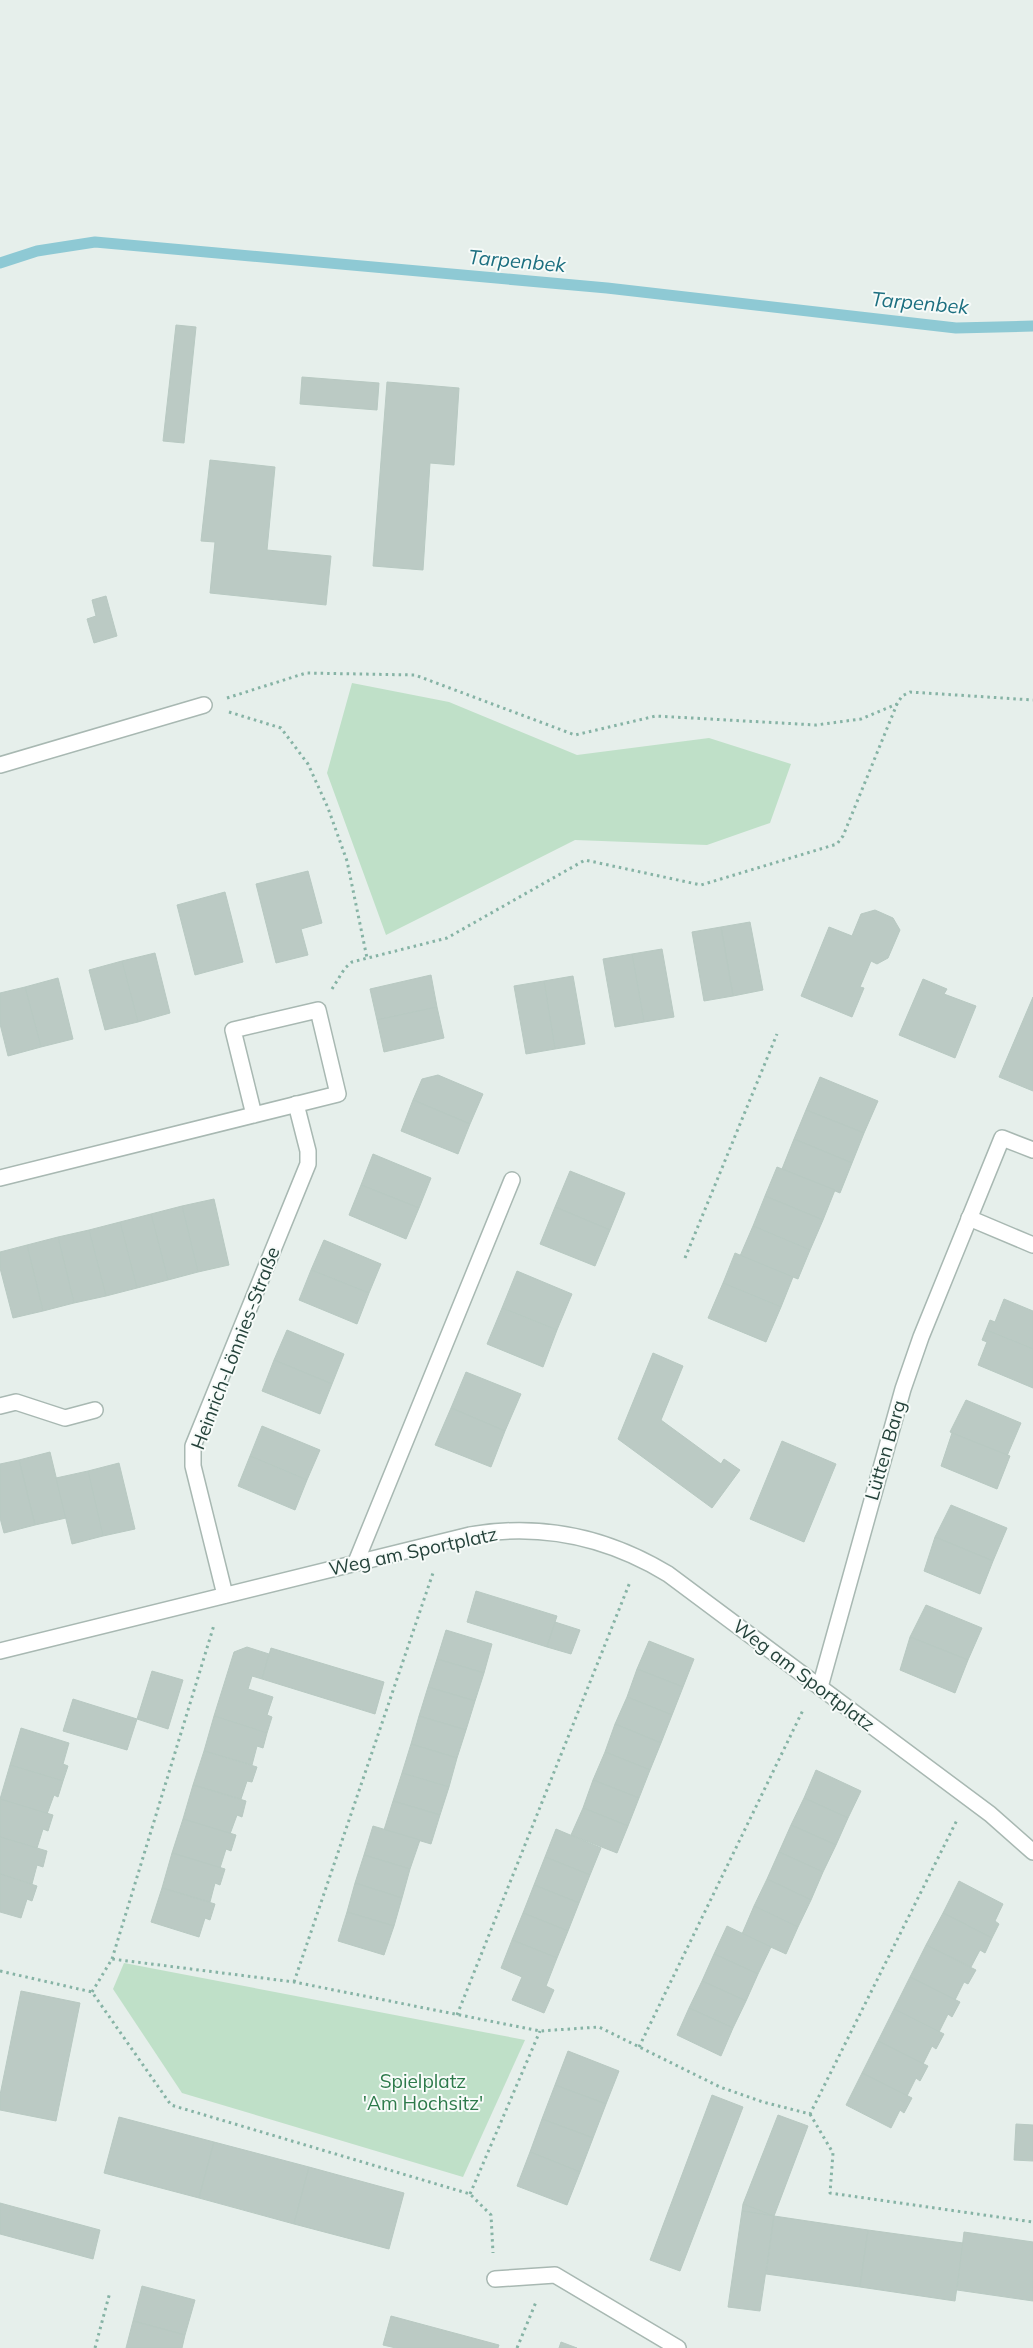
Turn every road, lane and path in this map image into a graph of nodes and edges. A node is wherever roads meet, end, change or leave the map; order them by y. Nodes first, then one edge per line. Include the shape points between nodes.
1 (1033, 700) edge
2 (897, 704) junction
3 (204, 705) junction
4 (0, 765) edge
5 (367, 959) junction
6 (318, 1010) junction
7 (777, 1034) dead end
8 (296, 1104) junction
9 (254, 1115) junction
10 (1033, 1150) edge
11 (0, 1178) edge
12 (512, 1180) dead end
13 (969, 1218) junction
14 (1033, 1245) edge
15 (684, 1258) dead end
16 (0, 1406) edge
17 (96, 1410) dead end
18 (444, 1541) junction
19 (640, 1558) junction
20 (356, 1562) junction
21 (224, 1595) junction
22 (0, 1651) edge
23 (818, 1685) junction
24 (968, 1797) junction
25 (1033, 1852) edge
26 (112, 1959) junction
27 (0, 1971) edge
28 (294, 1982) junction
29 (92, 1992) junction
30 (456, 2016) junction
31 (540, 2031) junction
32 (639, 2046) junction
33 (810, 2114) junction
34 (470, 2194) junction
35 (1033, 2222) edge
36 (546, 2276) junction
37 (495, 2279) joint
38 (110, 2292) dead end
39 (95, 2348) edge
40 (517, 2348) edge
41 (678, 2348) edge

1 - 2 path via 910,692
2 - 3 path via 861,719 816,725 656,716 575,735 415,675 306,673
2 - 5 path via 840,842 701,885 585,860 447,938
3 - 4 street
3 - 5 path via 282,728 308,764 347,861
5 - 6 path via 352,962 345,968
6 - 8 street via 338,1094
6 - 9 street via 233,1030
7 - 15 path
8 - 9 street
8 - 21 street, Heinrich-Lönnies-Straße via 308,1151 308,1164 193,1446 193,1466
9 - 11 street
10 - 13 street, Lütten Barg via 1002,1138
12 - 20 street
13 - 14 street
13 - 23 street, Lütten Barg via 903,1389
16 - 17 street via 16,1402 65,1418
18 - 19 street, Weg am Sportplatz via 486,1532 541,1531 596,1541
18 - 20 street, Weg am Sportplatz
18 - 28 path
19 - 23 street, Weg am Sportplatz via 681,1584
19 - 30 path
20 - 21 street, Weg am Sportplatz
21 - 22 street, Weg am Sportplatz
21 - 26 path
23 - 24 street, Weg am Sportplatz
23 - 32 path
24 - 25 street, Weg am Sportplatz
24 - 33 path
26 - 28 path
26 - 29 path
27 - 29 path
28 - 30 path
29 - 34 path via 172,2105
30 - 31 path
31 - 32 path via 599,2027
31 - 34 path
32 - 33 path via 720,2087
33 - 35 path via 833,2153 830,2193
34 - 37 path via 491,2215
36 - 37 street
36 - 40 path
36 - 41 street via 555,2275
38 - 39 path

